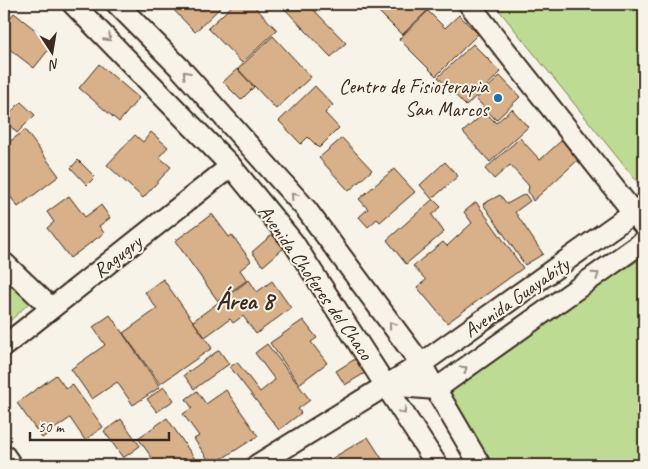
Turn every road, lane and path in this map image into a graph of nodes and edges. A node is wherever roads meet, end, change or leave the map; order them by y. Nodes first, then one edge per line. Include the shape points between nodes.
1 (73, 4) edge
2 (117, 4) edge
3 (470, 4) edge
4 (231, 166) junction
5 (641, 215) edge
6 (644, 241) edge
7 (4, 262) edge
8 (51, 308) junction
9 (4, 346) edge
10 (422, 364) junction
11 (386, 385) junction
12 (436, 389) junction
13 (4, 455) edge
14 (12, 465) edge
15 (257, 465) edge
16 (437, 465) edge
17 (480, 465) edge

1 -> 4 street, Avenida Choferes del Chaco
10 -> 2 street, Avenida Choferes del Chaco via 306,209 179,67
3 - 5 street
4 - 8 street, Ragugry
4 - 11 street, Avenida Choferes del Chaco via 293,242
5 - 10 street, Avenida Guayabity
12 -> 6 street, Avenida Guayabity
7 - 8 street
8 - 9 street, Ragugry
10 - 11 street, Avenida Guayabity
10 - 12 street, Avenida Choferes del Chaco
11 - 12 street
11 - 15 street, Avenida Guayabity
11 -> 16 street, Avenida Choferes del Chaco
12 - 17 street, Avenida Choferes del Chaco
13 - 14 street

